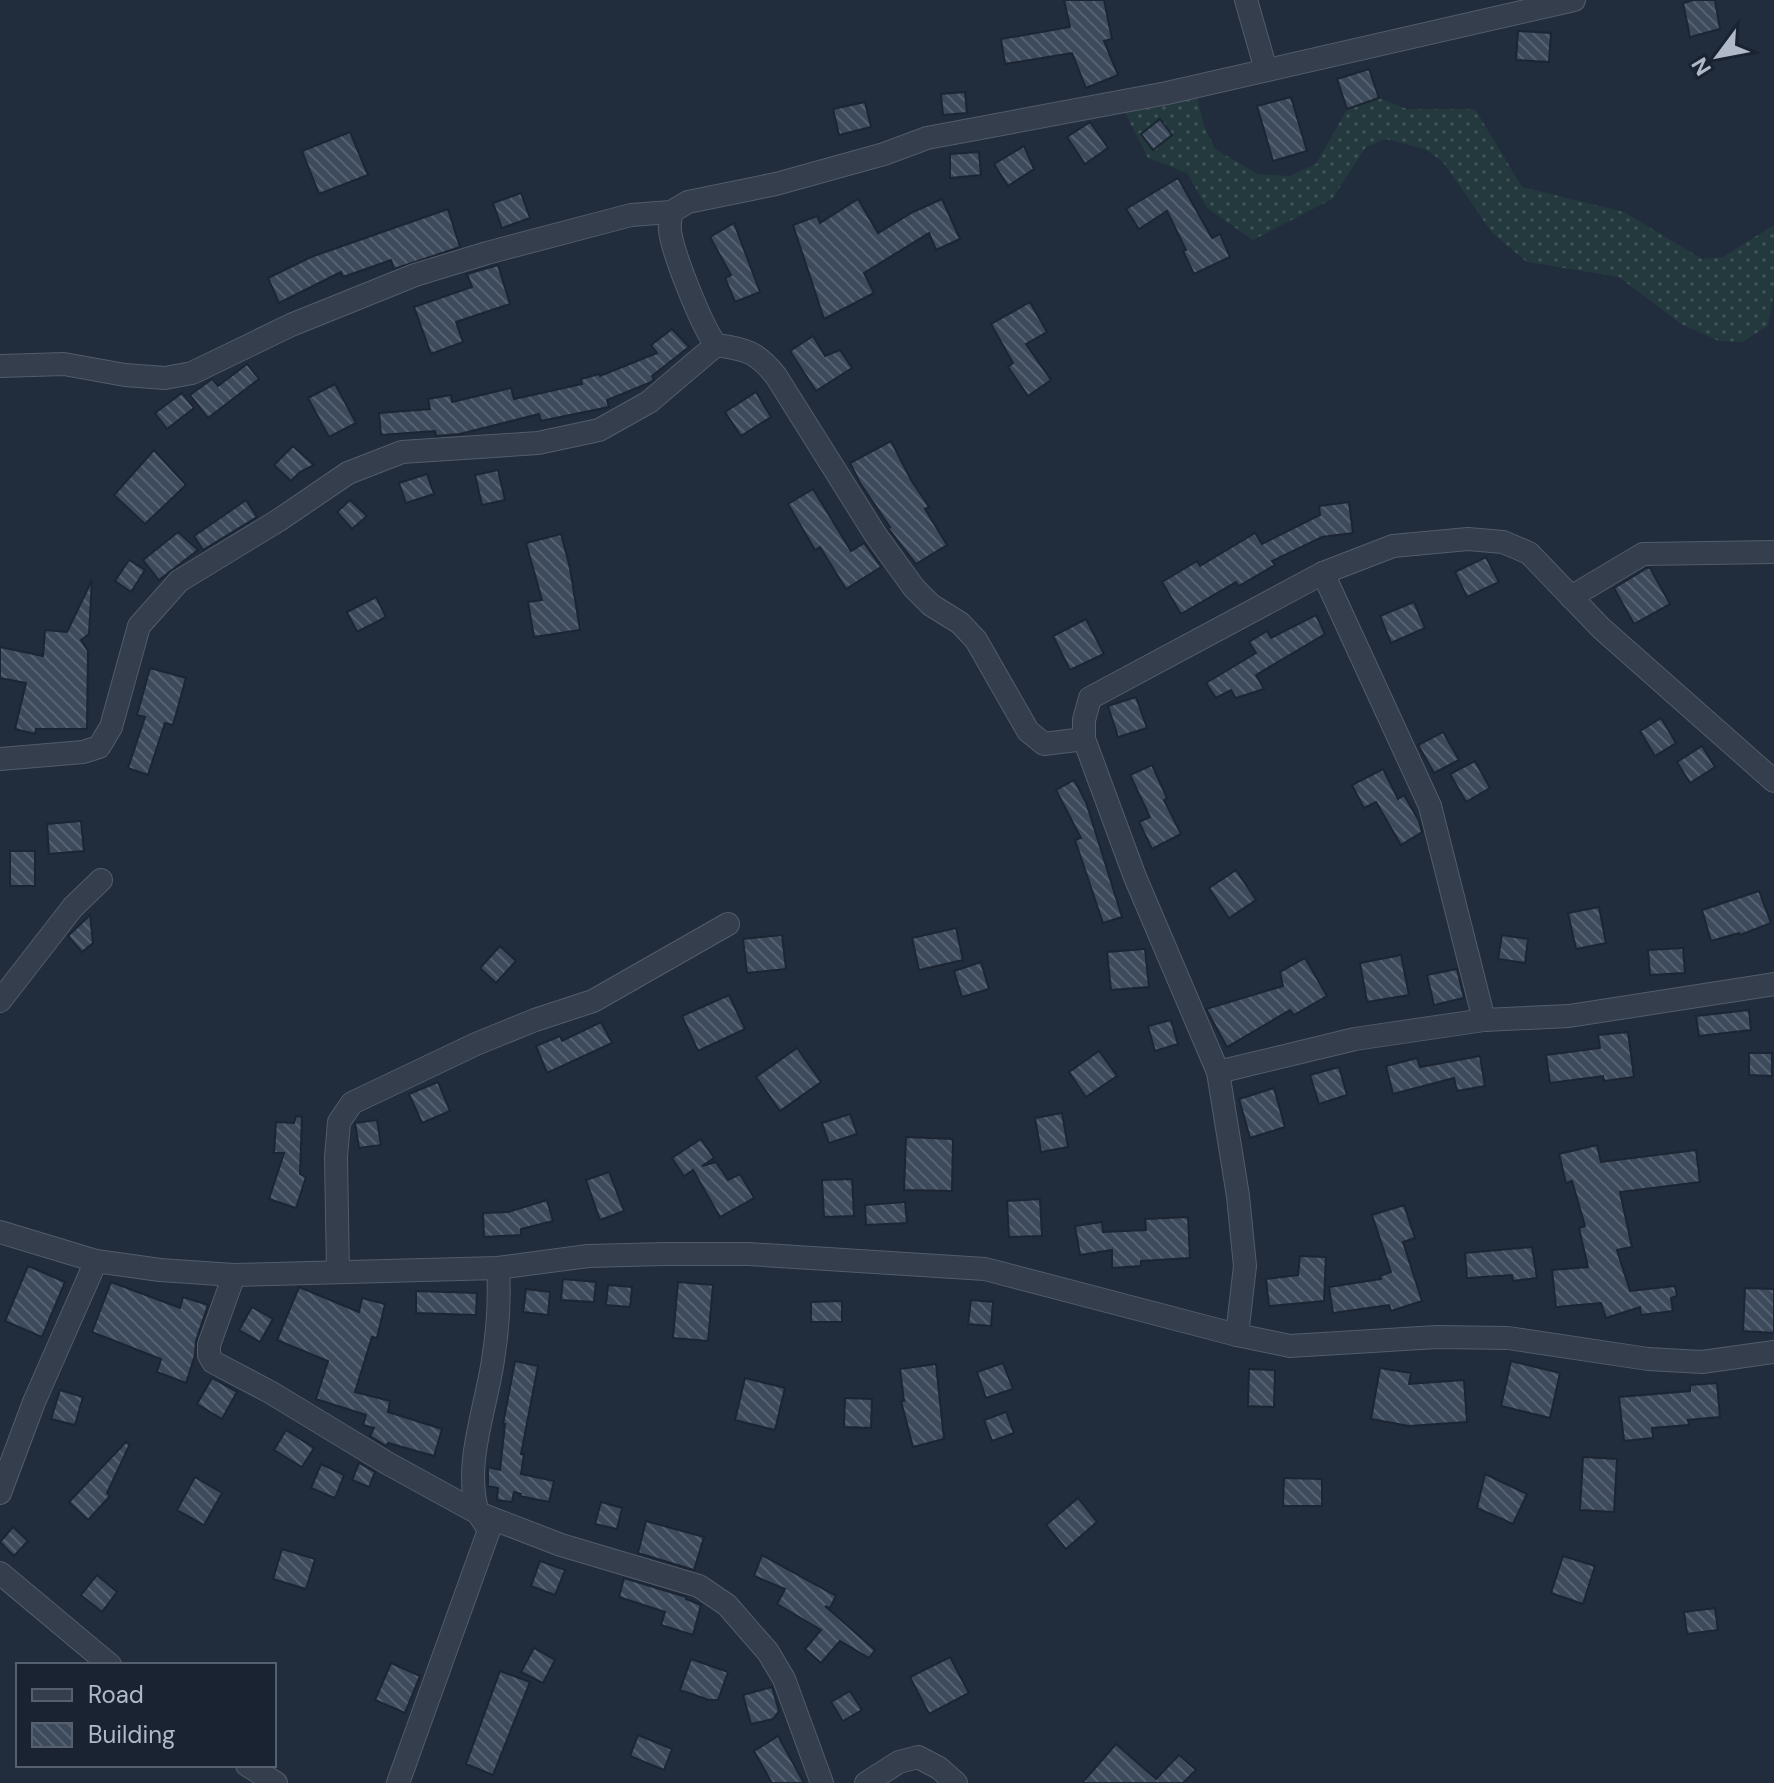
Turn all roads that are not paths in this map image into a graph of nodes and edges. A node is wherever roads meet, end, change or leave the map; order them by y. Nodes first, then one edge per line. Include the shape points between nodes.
1 (1246, 0) edge
2 (1574, 0) edge
3 (1266, 70) junction
4 (671, 212) junction
5 (716, 345) junction
6 (0, 366) edge
7 (1774, 552) edge
8 (1323, 573) junction
9 (1571, 597) junction
10 (1084, 739) junction
11 (0, 759) edge
12 (1774, 781) edge
13 (101, 880) dead end
14 (728, 924) dead end
15 (1774, 984) edge
16 (0, 1001) edge
17 (1484, 1020) junction
18 (1218, 1072) junction
19 (0, 1232) edge
20 (96, 1261) junction
21 (498, 1268) junction
22 (338, 1272) junction
23 (234, 1275) junction
24 (1237, 1335) junction
25 (1774, 1352) edge
26 (0, 1493) edge
27 (478, 1513) junction
28 (0, 1573) edge
29 (108, 1663) edge
30 (250, 1767) edge
31 (276, 1783) edge
32 (398, 1783) edge
33 (822, 1783) edge
34 (866, 1783) edge
35 (956, 1783) edge

1 - 3 street
2 - 3 street
3 - 4 street via 927,138 776,184 688,202
4 - 5 street via 675,247
4 - 6 street via 631,215 415,275 291,325 192,373 165,378 64,364
5 - 10 street via 763,359 914,588 976,640 1028,731 1044,744
5 - 11 street via 649,402 599,430 538,443 402,452 348,473 179,581 139,626 111,727 99,747
7 - 9 street via 1643,554
8 - 9 street via 1393,546 1468,539 1503,542 1529,553
8 - 10 street via 1090,698
8 - 17 street via 1430,806
9 - 12 street
10 - 18 street via 1135,877
13 - 16 street via 73,907
14 - 22 street via 593,1001 476,1044 352,1103 339,1122 336,1157
15 - 17 street via 1569,1016
17 - 18 street via 1355,1039
18 - 24 street via 1245,1266
19 - 20 street
20 - 23 street
20 - 26 street
21 - 22 street
21 - 24 street via 588,1256 748,1254 985,1269
21 - 27 street via 500,1308 472,1492
22 - 23 street
23 - 27 street via 209,1345 213,1362
24 - 25 street via 1290,1346 1508,1338 1702,1362
27 - 32 street via 489,1530
27 - 33 street via 561,1545 699,1586 727,1605 750,1628 784,1679
28 - 29 street
30 - 31 street
34 - 35 street via 899,1762 918,1757

